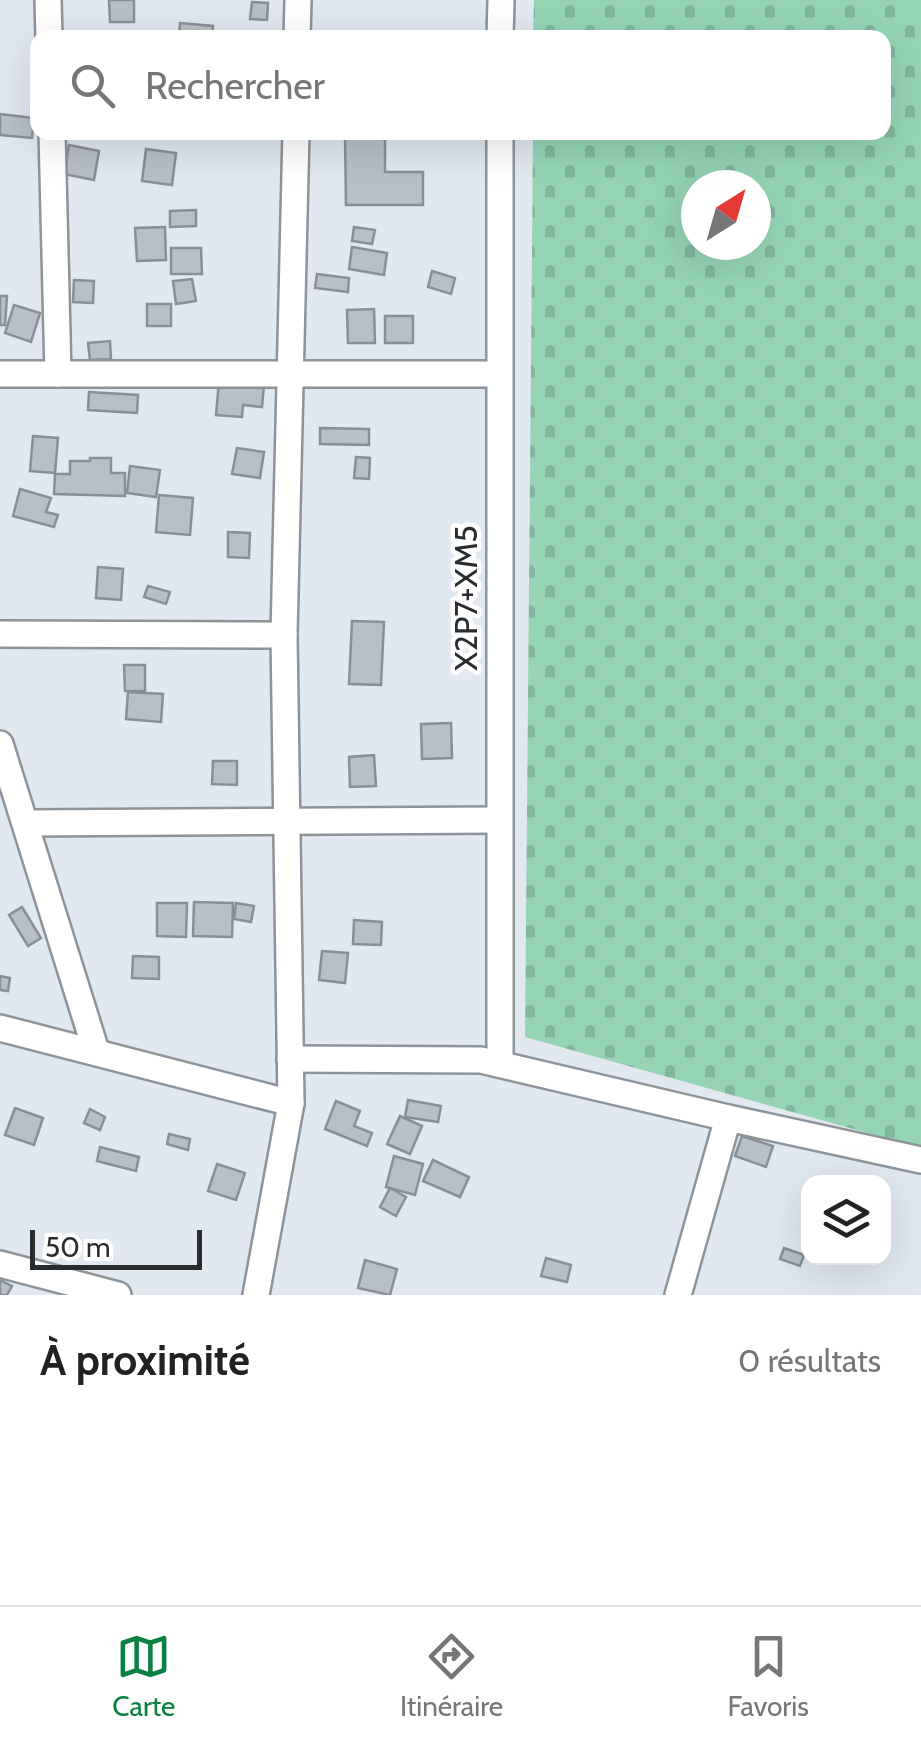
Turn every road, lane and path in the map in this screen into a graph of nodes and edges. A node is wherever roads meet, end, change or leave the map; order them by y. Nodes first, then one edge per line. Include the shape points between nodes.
1 (48, 0) edge
2 (298, 0) edge
3 (500, 0) edge
4 (49, 30) edge
5 (297, 30) edge
6 (500, 30) edge
7 (52, 140) edge
8 (296, 140) edge
9 (500, 140) edge
10 (0, 374) edge
11 (58, 374) junction
12 (293, 374) junction
13 (499, 374) junction
14 (0, 634) edge
15 (284, 635) junction
16 (0, 744) edge
17 (498, 820) junction
18 (288, 822) junction
19 (27, 823) junction
20 (0, 1028) edge
21 (96, 1051) junction
22 (290, 1059) junction
23 (500, 1064) junction
24 (290, 1103) junction
25 (728, 1118) junction
26 (921, 1160) edge
27 (0, 1264) edge
28 (118, 1295) edge
29 (256, 1295) edge
30 (678, 1295) edge

1 - 4 street
2 - 5 street
3 - 6 street
7 - 11 street
8 - 12 street
9 - 13 street, X2P7+XM5
10 - 11 street
11 - 12 street
12 - 13 street
12 - 15 street
13 - 17 street, X2P7+XM5
14 - 15 street
15 - 18 street
16 - 19 street
17 - 18 street
17 - 23 street, X2P7+XM5
18 - 19 street
18 - 22 street
19 - 21 street
20 - 21 street
21 - 24 street
22 - 23 street
22 - 24 street
23 - 25 street
24 - 29 street
25 - 26 street
25 - 30 street
27 - 28 street

